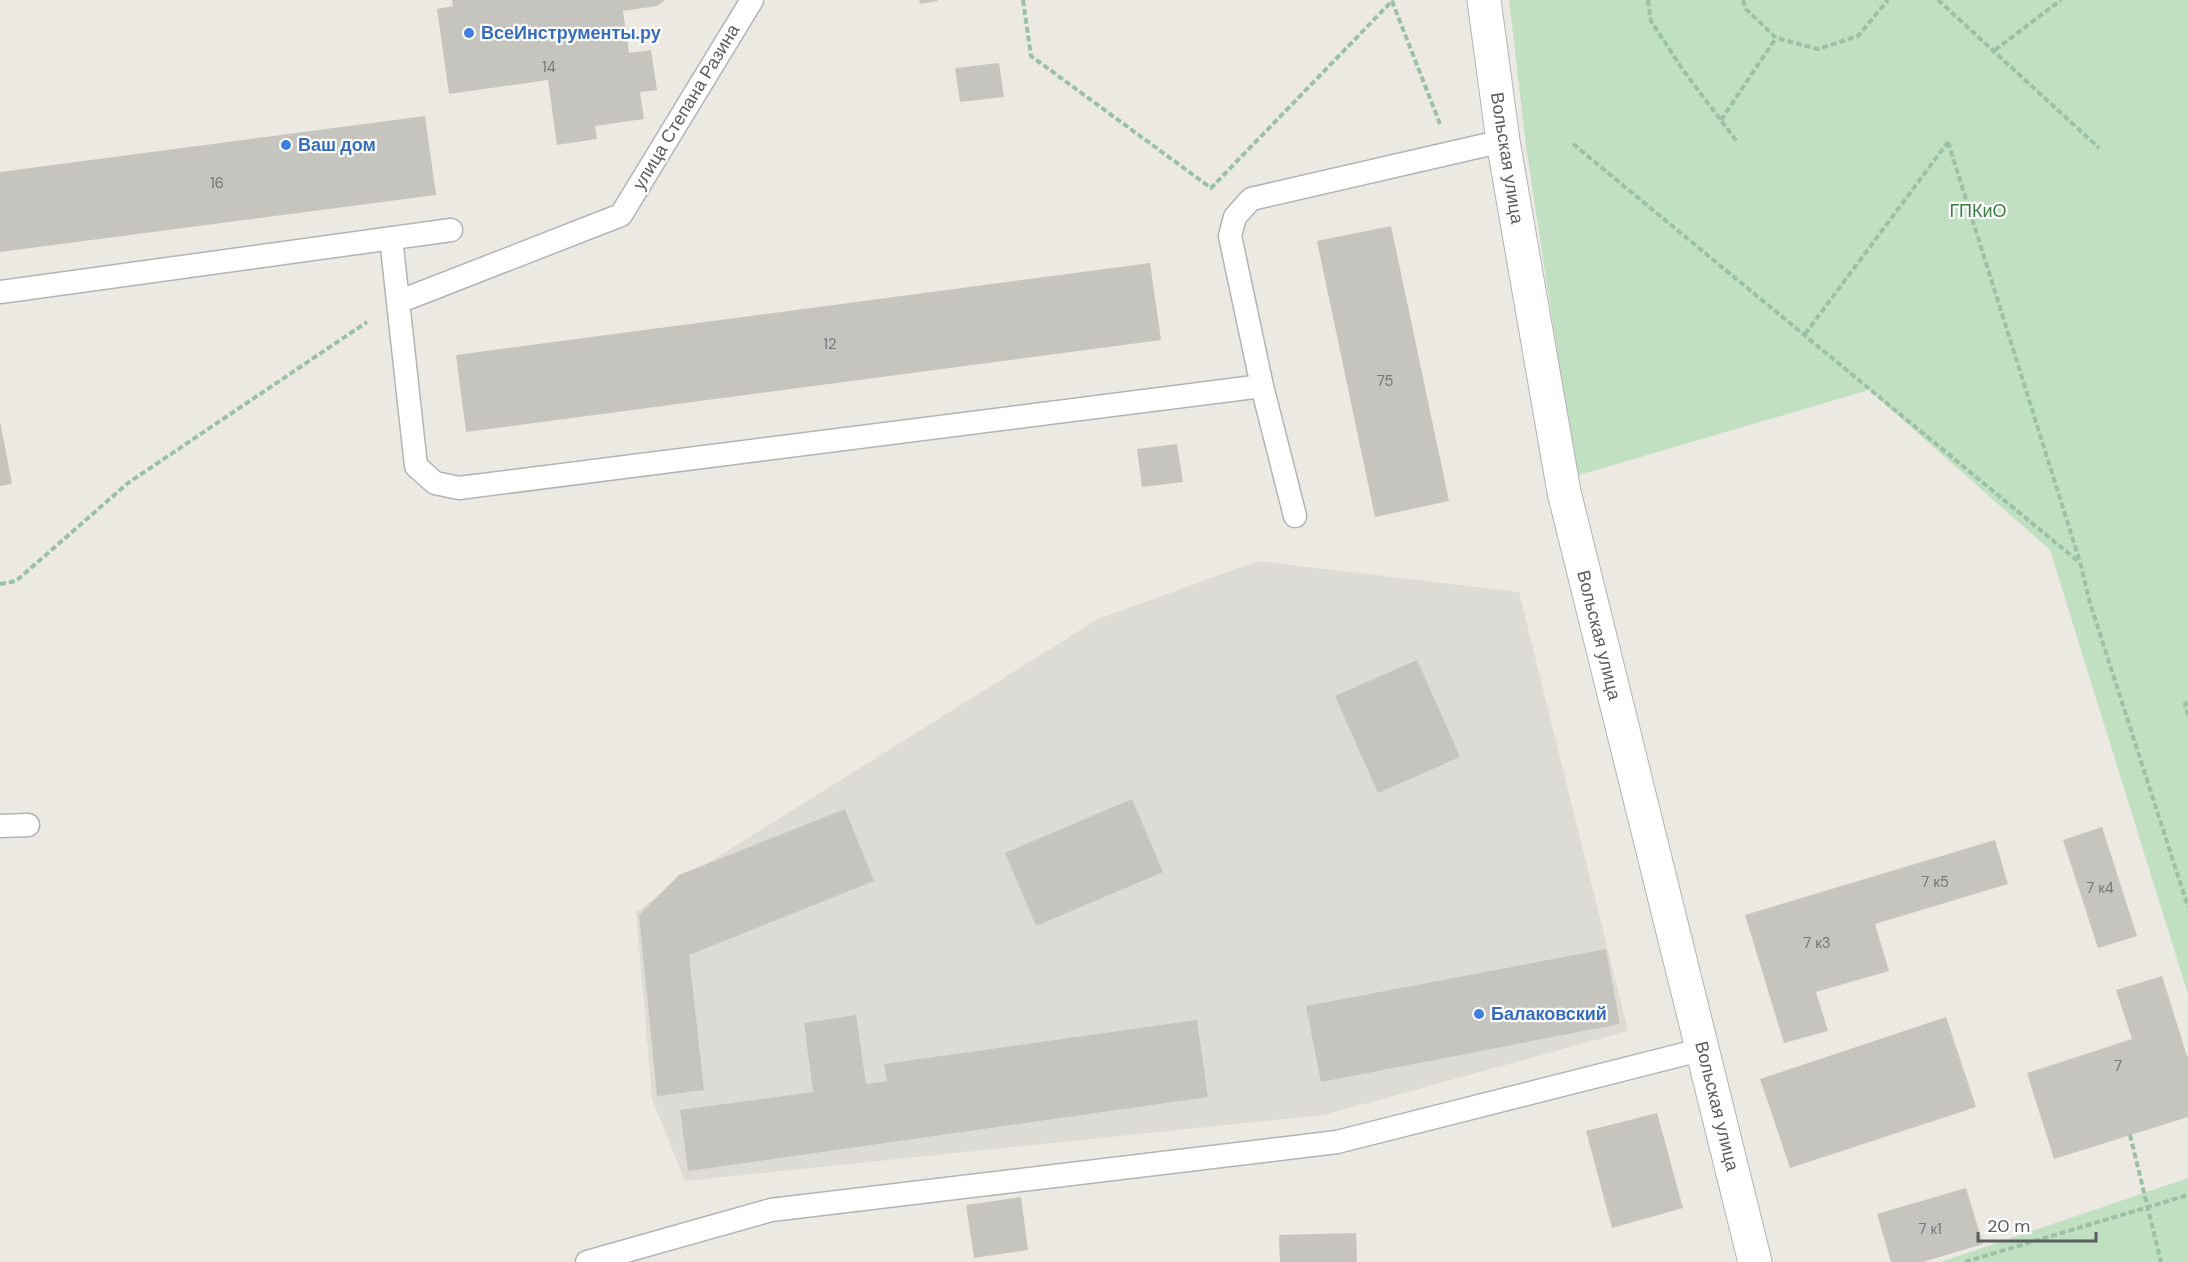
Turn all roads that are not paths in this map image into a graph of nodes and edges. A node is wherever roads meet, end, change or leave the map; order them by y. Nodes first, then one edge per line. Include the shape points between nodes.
1 (752, 0) edge
2 (1484, 0) edge
3 (1503, 141) junction
4 (451, 230) dead end
5 (391, 238) junction
6 (0, 292) edge
7 (398, 302) junction
8 (1262, 386) junction
9 (1295, 516) dead end
10 (28, 825) dead end
11 (0, 826) edge
12 (1704, 1049) junction
13 (587, 1262) edge
14 (1755, 1262) edge

1 - 7 lane, улица Степана Разина via 621,215
2 - 3 street, Вольская улица
3 - 8 lane via 1251,199 1235,218 1230,236
3 - 12 street, Вольская улица via 1563,492
4 - 5 lane
5 - 6 lane
5 - 7 lane
7 - 8 lane via 416,466 435,483 459,488
8 - 9 lane
10 - 11 lane
12 - 13 lane via 1337,1142 771,1210
12 - 14 street, Вольская улица

